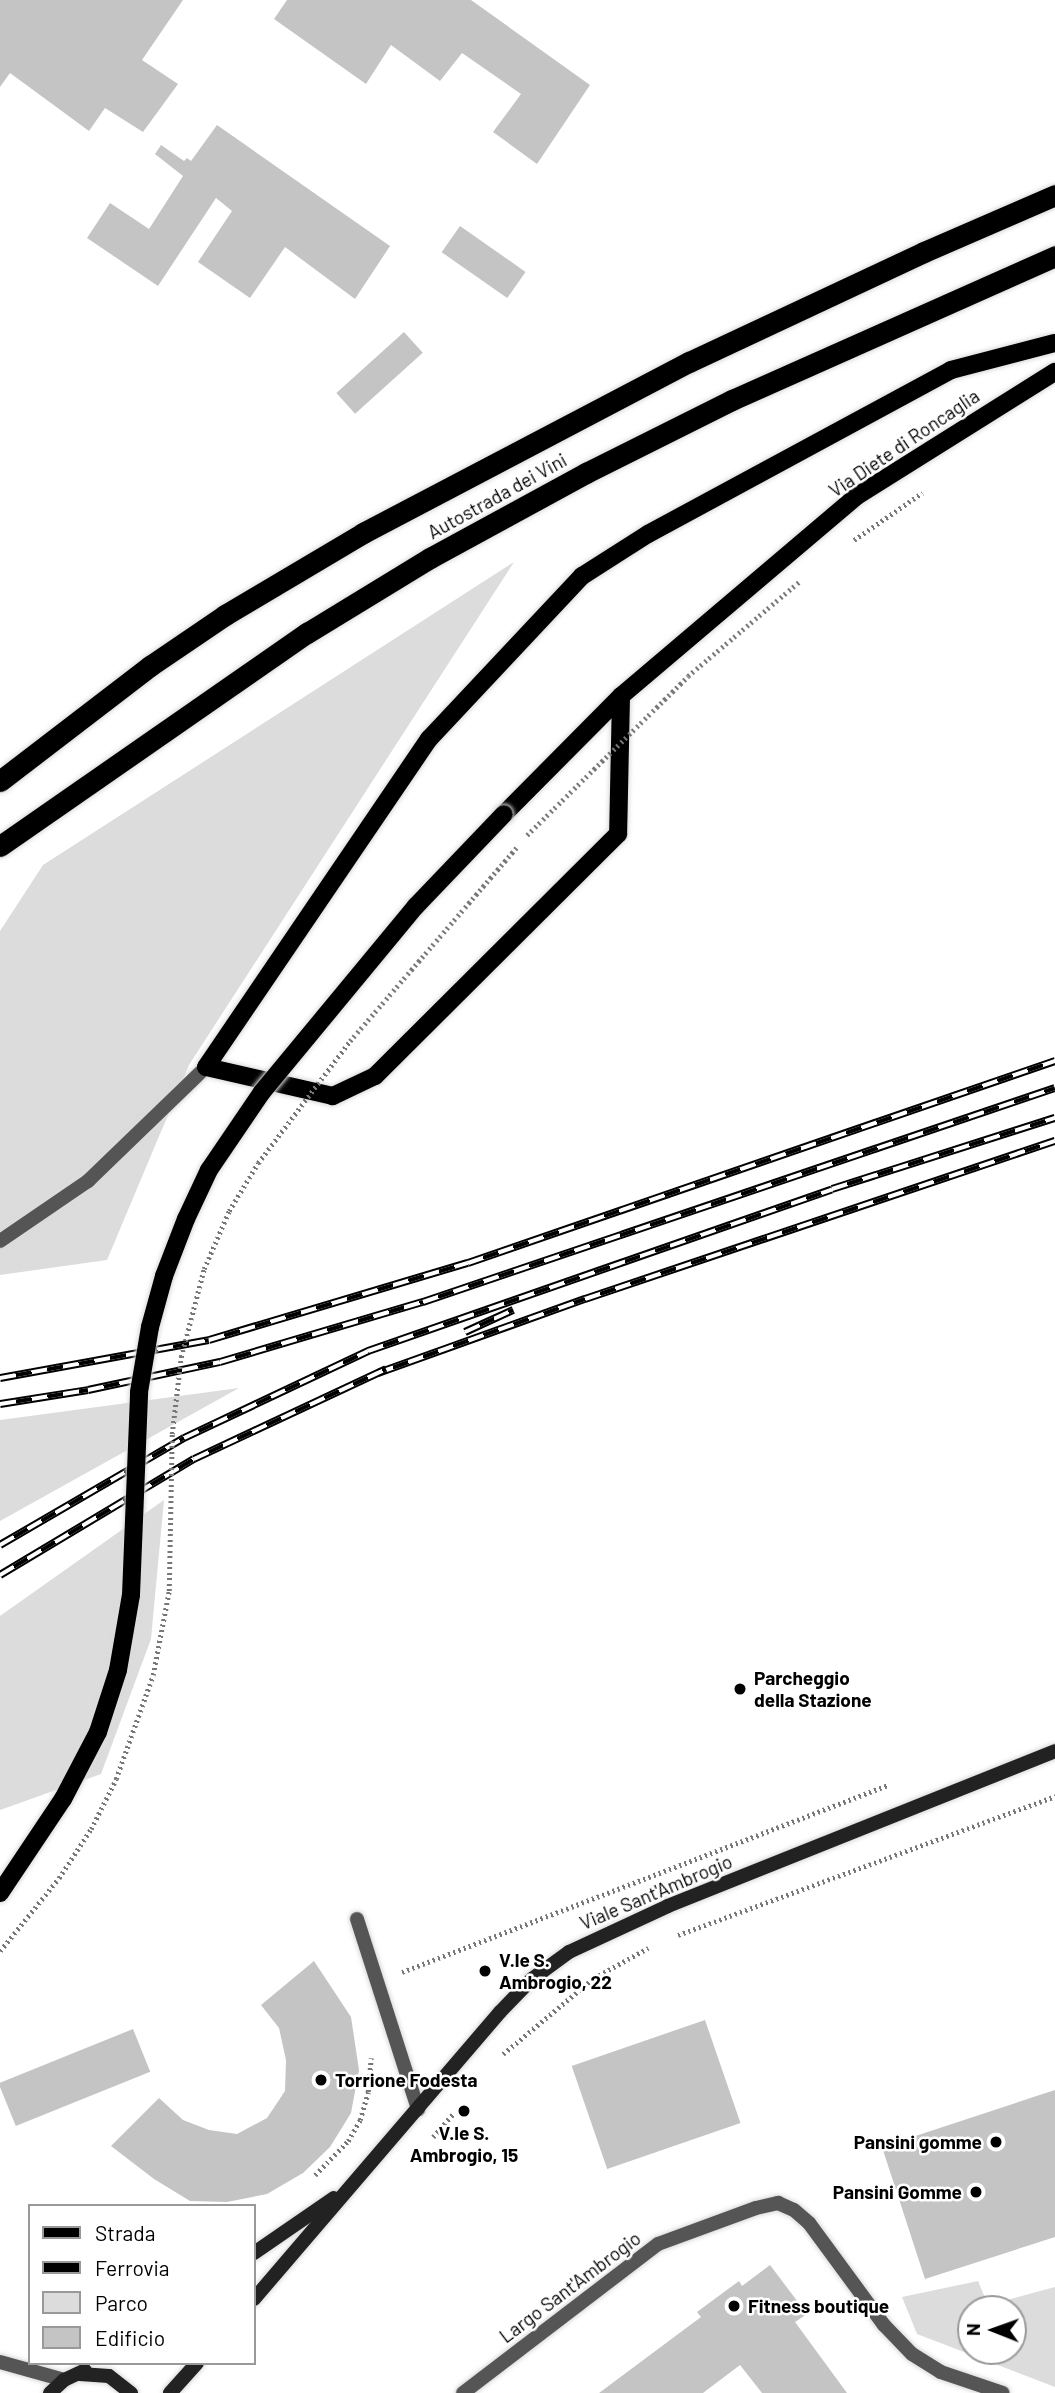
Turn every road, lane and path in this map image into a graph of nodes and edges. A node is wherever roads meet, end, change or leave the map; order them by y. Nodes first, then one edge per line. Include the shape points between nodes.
1 (1055, 195) edge
2 (1055, 257) edge
3 (1055, 343) edge
4 (1055, 372) edge
5 (800, 580) dead end
6 (621, 696) junction
7 (622, 743) junction
8 (0, 781) edge
9 (0, 846) edge
10 (206, 1067) junction
11 (317, 1081) dead end
12 (331, 1085) dead end
13 (0, 1241) edge
14 (1055, 1751) edge
15 (1055, 1796) edge
16 (0, 1893) edge
17 (357, 1919) dead end
18 (676, 1935) dead end
19 (652, 1946) dead end
20 (0, 1951) edge
21 (502, 2055) dead end
22 (459, 2106) dead end
23 (418, 2109) junction
24 (423, 2146) dead end
25 (353, 2185) junction
26 (256, 2252) edge
27 (256, 2297) edge
28 (0, 2362) edge
29 (92, 2365) edge
30 (195, 2365) edge
31 (80, 2374) junction
32 (64, 2381) junction
33 (50, 2393) edge
34 (131, 2393) edge
35 (170, 2393) edge
36 (463, 2393) edge
37 (1003, 2393) edge

1 - 8 highway, Autostrada dei Vini via 689,362 363,533 204,629
2 - 9 highway, Autostrada dei Vini via 732,400 586,472 430,558 307,633
3 - 10 main road via 951,370 648,534 582,576 429,739
4 - 6 main road, Via Diete di Roncaglia via 857,496
5 - 7 path, bridge via 688,676
6 - 7 main road
6 - 16 main road, Via Diete di Roncaglia, bridge via 416,906 262,1092 209,1170 164,1276 150,1327 139,1392 131,1595 118,1670 98,1732 63,1799
7 - 10 main road via 618,834 374,1076 332,1096
7 - 20 path, bridge via 551,810 368,1020 258,1163 229,1211 193,1304 177,1383 169,1591 153,1675 116,1779 91,1829 52,1888
10 - 13 street via 88,1181
11 - 12 path
14 - 23 main road, Viale Sant'Ambrogio via 655,1911 569,1952 500,2012
15 - 18 path
17 - 23 street
19 - 21 path via 594,1978
22 - 24 path
23 - 25 main road, Viale Sant'Ambrogio
25 - 26 main road, Viale Sant'Ambrogio
25 - 27 main road, Viale Sant'Ambrogio
28 - 32 street
29 - 31 main road
30 - 35 main road
31 - 32 main road
31 - 34 main road via 109,2376
32 - 33 main road
36 - 37 street, Largo Sant'Ambrogio via 658,2244 778,2203 809,2223 884,2325 912,2354 941,2372

